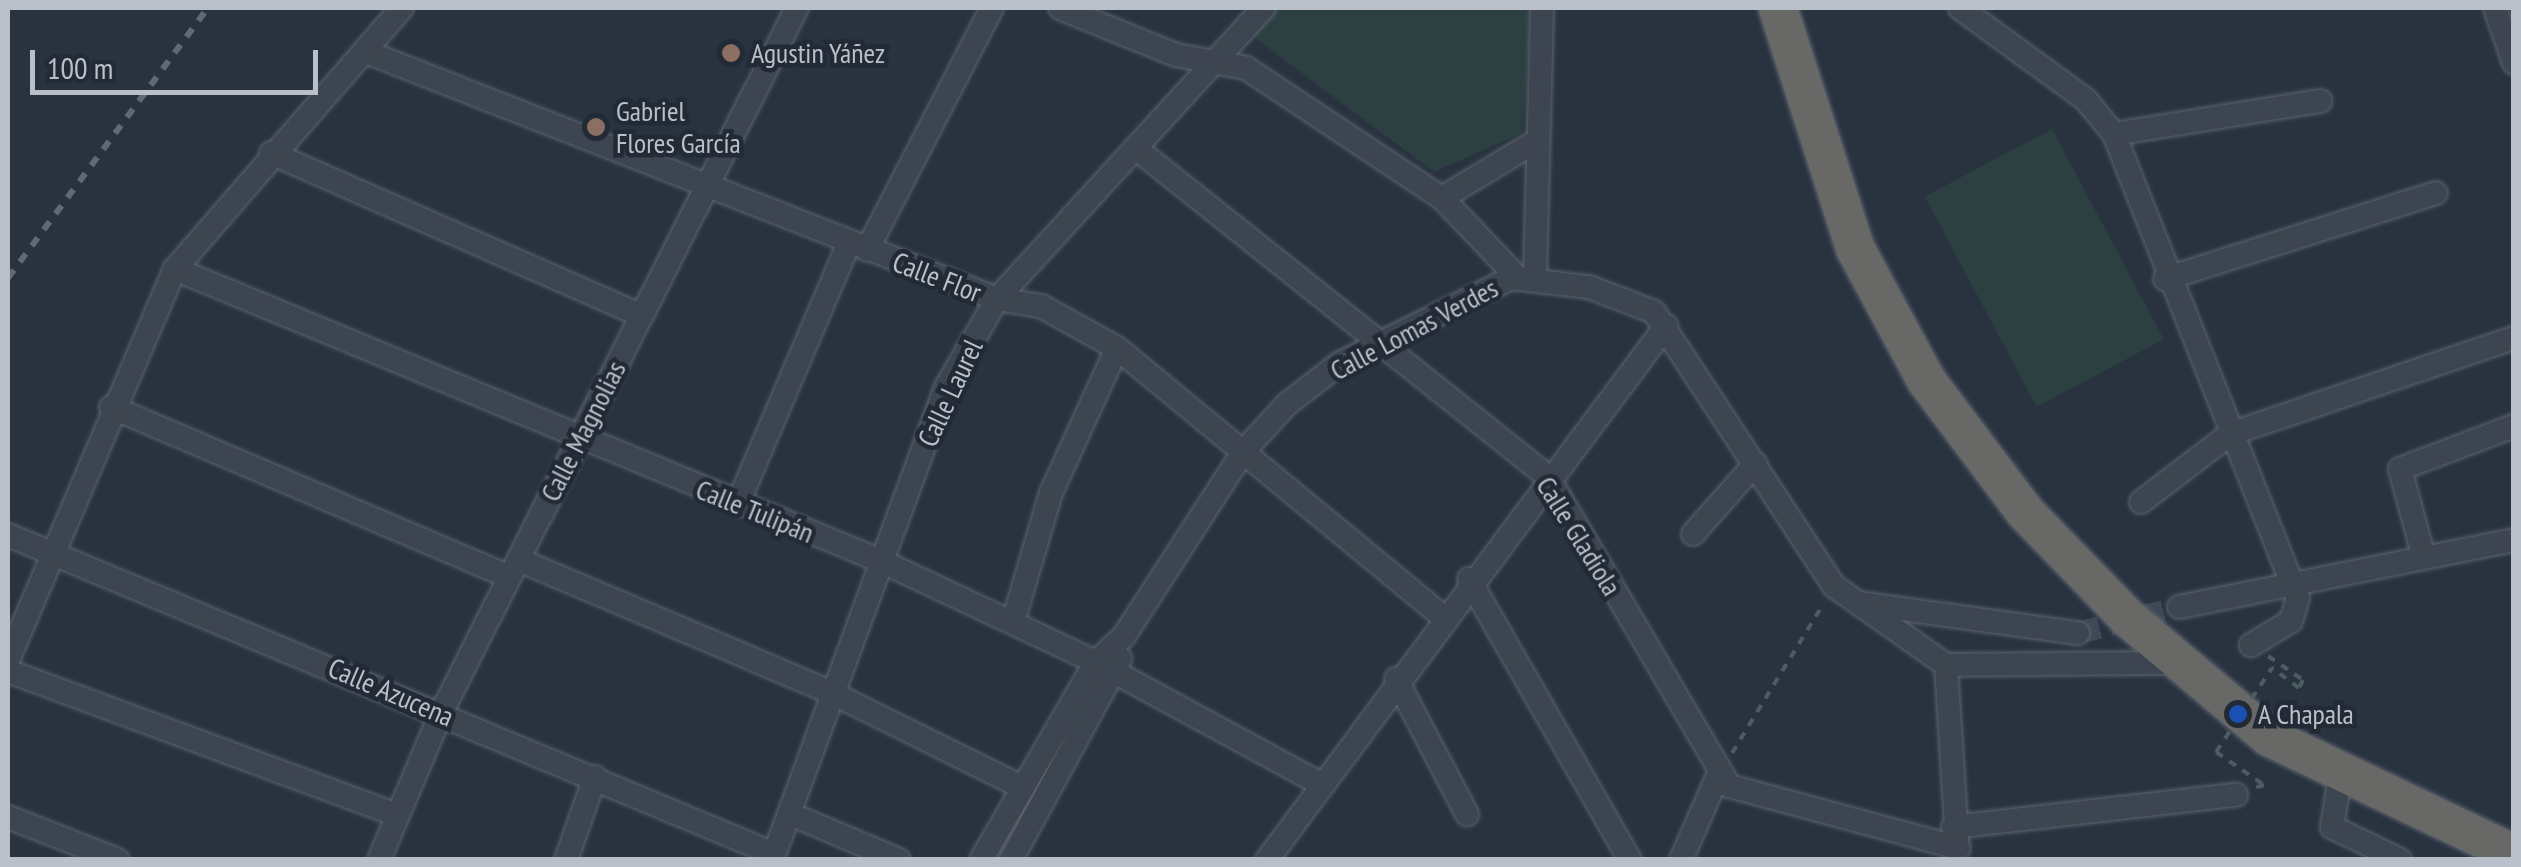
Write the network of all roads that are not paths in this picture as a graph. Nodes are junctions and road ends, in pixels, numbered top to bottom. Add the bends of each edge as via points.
1 (402, 8) edge
2 (798, 8) edge
3 (992, 8) edge
4 (1060, 8) edge
5 (1119, 8) edge
6 (1264, 8) edge
7 (1542, 8) edge
8 (1778, 8) edge
9 (1960, 8) edge
10 (2495, 8) edge
11 (1110, 31) junction
12 (364, 51) junction
13 (1215, 59) junction
14 (2514, 63) edge
15 (2320, 100) dead end
16 (2114, 134) junction
17 (1532, 144) junction
18 (1138, 150) junction
19 (271, 154) junction
20 (711, 192) junction
21 (2436, 193) dead end
22 (1442, 198) junction
23 (858, 246) junction
24 (175, 269) junction
25 (1526, 278) junction
26 (2165, 279) junction
27 (998, 300) junction
28 (642, 316) junction
29 (1666, 326) junction
30 (2514, 338) edge
31 (1386, 346) junction
32 (1117, 348) junction
33 (111, 407) junction
34 (2514, 426) edge
35 (2230, 434) junction
36 (578, 441) junction
37 (1243, 452) junction
38 (1756, 464) junction
39 (1548, 477) junction
40 (738, 502) junction
41 (2141, 502) dead end
42 (1694, 534) dead end
43 (8, 535) edge
44 (2514, 540) edge
45 (50, 550) junction
46 (2423, 554) junction
47 (881, 561) junction
48 (514, 568) junction
49 (1469, 580) junction
50 (2292, 583) junction
51 (1854, 602) junction
52 (2179, 606) tunnel mouth
53 (1441, 615) junction
54 (1014, 622) junction
55 (2078, 633) tunnel mouth
56 (2251, 645) road end
57 (8, 660) edge
58 (2179, 664) junction
59 (1946, 665) junction
60 (1107, 667) junction
61 (8, 671) edge
62 (1396, 679) junction
63 (832, 693) junction
64 (441, 713) junction
65 (1720, 773) junction
66 (2340, 776) junction
67 (595, 777) junction
68 (1321, 784) junction
69 (1024, 788) junction
70 (2236, 796) dead end
71 (790, 814) junction
72 (1467, 814) dead end
73 (397, 816) junction
74 (8, 818) edge
75 (1958, 845) edge
76 (2514, 854) edge
77 (772, 857) edge
78 (118, 860) edge
79 (379, 860) edge
80 (566, 860) edge
81 (899, 860) edge
82 (981, 860) edge
83 (1011, 860) edge
84 (1267, 860) edge
85 (1630, 860) edge
86 (1681, 860) edge
87 (2400, 860) edge

1 - 12 street
2 - 20 street, Calle Magnolias
3 - 23 street
4 - 11 street
5 - 11 street
6 - 13 street, Calle Laurel
7 - 17 street
8 - 58 highway via 1854,248 1926,380 2025,512
9 - 16 street via 2086,100
10 - 14 street
11 - 13 street
12 - 19 street
12 - 20 street, Calle Flor
13 - 18 street, Calle Laurel
13 - 22 street via 1246,68
15 - 16 street
16 - 26 street
17 - 22 street
17 - 25 street
18 - 27 street, Calle Laurel
18 - 31 street, Calle Gladiola
19 - 24 street
19 - 28 street
20 - 23 street, Calle Flor
20 - 28 street, Calle Magnolias
21 - 26 street
22 - 25 street
23 - 27 street, Calle Flor
23 - 40 street
24 - 33 street
24 - 36 street, Calle Tulipán
25 - 29 street, Calle Lomas Verdes via 1636,300
25 - 31 street, Calle Lomas Verdes
26 - 35 street
27 - 32 street, Calle Flor via 1041,306
27 - 47 street, Calle Laurel via 946,386
28 - 36 street, Calle Magnolias
29 - 38 street, Calle Lomas Verdes
29 - 39 street
30 - 35 street
31 - 37 street, Calle Lomas Verdes via 1340,364
31 - 39 street, Calle Gladiola
32 - 37 street, Calle Flor
32 - 54 street via 1052,493
33 - 45 street
33 - 48 street
34 - 46 street via 2400,469
35 - 41 street
35 - 50 street
36 - 40 street, Calle Tulipán
36 - 48 street, Calle Magnolias
37 - 53 street, Calle Flor
37 - 60 street, Calle Lomas Verdes
38 - 42 street
38 - 51 street, Calle Lomas Verdes via 1834,586
39 - 49 street
39 - 65 street, Calle Gladiola
40 - 47 street, Calle Tulipán
43 - 45 street, Calle Azucena
44 - 46 street
45 - 57 street
45 - 64 street, Calle Azucena
46 - 50 street
47 - 54 street, Calle Tulipán
47 - 63 street, Calle Laurel
48 - 63 street
48 - 64 street, Calle Magnolias
49 - 53 street
49 - 85 street
50 - 52 street
50 - 56 street via 2291,622
51 - 55 street
51 - 59 street, Calle Lomas Verdes
53 - 62 street
54 - 60 street, Calle Tulipán
58 - 59 street
58 - 66 highway via 2269,737
59 - 75 street
60 - 68 street, Calle Tulipán
60 - 69 street, Calle Lomas Verdes
60 - 83 street, Calle Lomas Verdes
61 - 73 street
62 - 68 street
62 - 72 street
63 - 69 street
63 - 71 street, Calle Laurel
64 - 67 street, Calle Azucena
64 - 73 street, Calle Magnolias
65 - 75 street via 1748,792
65 - 86 street
66 - 76 highway
66 - 87 street via 2332,827
67 - 77 street, Calle Azucena
67 - 80 street
68 - 84 street
69 - 82 street, Calle Lomas Verdes
70 - 75 street
71 - 77 street, Calle Laurel
71 - 81 street
73 - 79 street, Calle Magnolias
74 - 78 street

